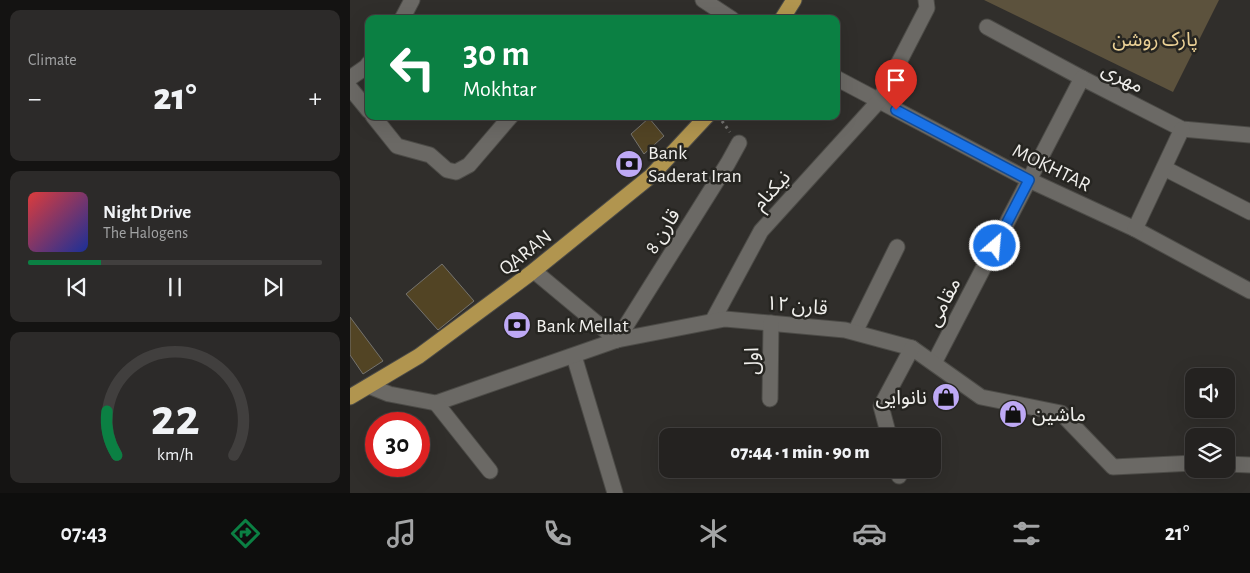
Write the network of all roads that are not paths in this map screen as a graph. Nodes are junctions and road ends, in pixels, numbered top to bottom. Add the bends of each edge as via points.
1 (412, 0) edge
2 (703, 0) edge
3 (794, 0) edge
4 (926, 0) edge
5 (404, 15) edge
6 (726, 15) edge
7 (785, 15) edge
8 (987, 27) dead end
9 (365, 66) edge
10 (350, 78) edge
11 (1082, 78) junction
12 (840, 80) edge
13 (350, 88) edge
14 (879, 101) junction
15 (365, 106) edge
16 (376, 120) edge
17 (508, 120) edge
18 (703, 120) edge
19 (1182, 129) junction
20 (1250, 135) edge
21 (739, 143) dead end
22 (1164, 168) junction
23 (1029, 180) junction
24 (1250, 212) edge
25 (1135, 229) junction
26 (897, 247) dead end
27 (534, 271) junction
28 (1250, 291) edge
29 (713, 320) junction
30 (771, 323) junction
31 (855, 332) junction
32 (617, 340) junction
33 (912, 348) junction
34 (574, 356) junction
35 (934, 363) junction
36 (369, 386) junction
37 (350, 397) edge
38 (770, 399) dead end
39 (436, 403) junction
40 (886, 428) edge
41 (1185, 462) edge
42 (1235, 464) edge
43 (1250, 465) edge
44 (490, 471) dead end
45 (615, 493) edge

1 - 5 street
2 - 6 street
3 - 7 main road
4 - 14 street, نیکنام via 927,8
8 - 11 street, مهری
9 - 10 street
11 - 19 street, مهری
11 - 23 street, مقامی
12 - 14 street, MOKHTAR
13 - 15 street
14 - 23 street, MOKHTAR
14 - 29 street, نیکنام via 762,231
16 - 17 street via 397,146 430,155 447,170 456,172 469,165
18 - 27 main road, QARAN via 652,176
19 - 20 street, مهری
19 - 22 street
21 - 32 street, قارن 8
22 - 24 street
22 - 25 street
23 - 25 street, MOKHTAR
23 - 35 street, مقامی
25 - 28 street, MOKHTAR
26 - 31 street
27 - 32 street
27 - 36 main road, QARAN via 420,356
29 - 30 street, قارن ۱۲
29 - 32 street, قارن ۱۲
30 - 31 street, قارن ۱۲
30 - 38 street, اول
31 - 33 street, قارن ۱۲
32 - 34 street, قارن ۱۲
33 - 35 street, قارن ۱۲
33 - 40 street via 881,406
34 - 39 street, قارن ۱۲
34 - 45 street
35 - 41 street, قارن ۱۲ via 981,397 1061,413 1113,467
36 - 37 main road, QARAN
36 - 39 street, قارن ۱۲ via 389,394
39 - 44 street
42 - 43 street

